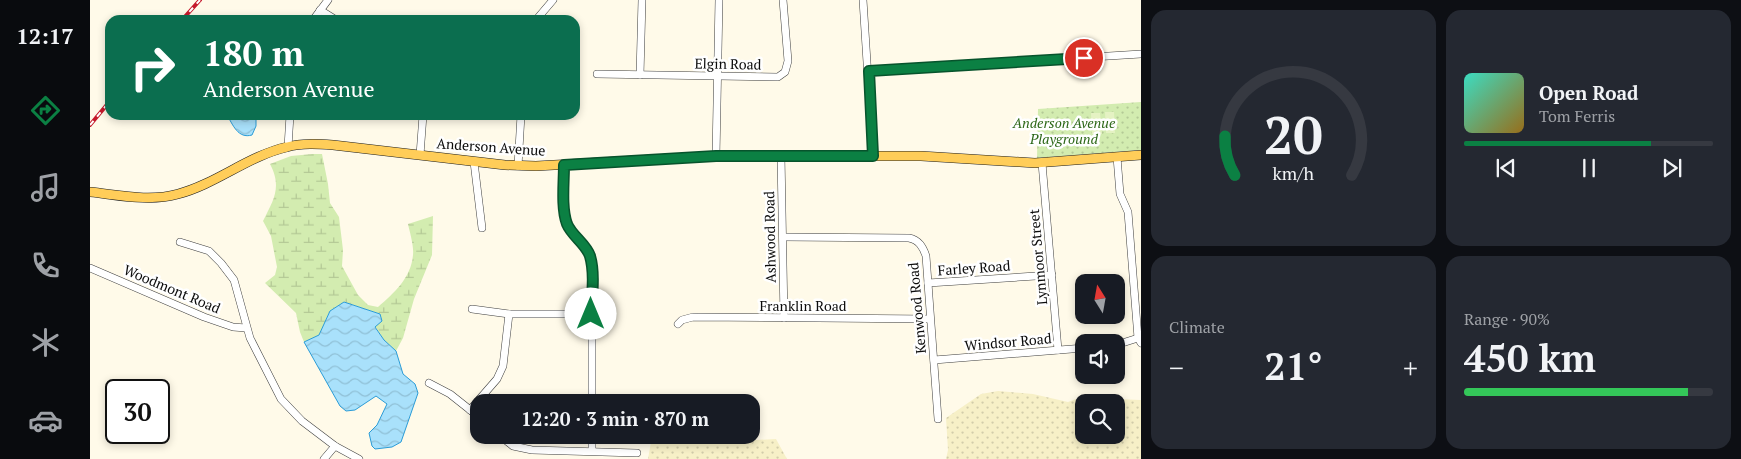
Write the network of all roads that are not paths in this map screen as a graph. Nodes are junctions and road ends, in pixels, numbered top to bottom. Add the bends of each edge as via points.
1 (328, 0) edge
2 (553, 0) edge
3 (642, 0) edge
4 (718, 0) edge
5 (783, 0) edge
6 (863, 0) edge
7 (320, 10) junction
8 (316, 15) edge
9 (328, 15) edge
10 (540, 15) edge
11 (1141, 54) edge
12 (869, 71) junction
13 (597, 74) dead end
14 (640, 75) junction
15 (717, 76) junction
16 (290, 120) edge
17 (422, 120) edge
18 (521, 120) edge
19 (288, 147) junction
20 (420, 155) junction
21 (1141, 155) edge
22 (716, 156) junction
23 (781, 156) junction
24 (873, 156) junction
25 (1117, 157) junction
26 (474, 162) junction
27 (1042, 163) junction
28 (564, 165) junction
29 (518, 166) junction
30 (90, 192) edge
31 (482, 228) dead end
32 (783, 238) junction
33 (180, 242) dead end
34 (1141, 249) edge
35 (1132, 250) junction
36 (90, 268) edge
37 (1052, 275) junction
38 (928, 284) junction
39 (472, 309) dead end
40 (509, 314) junction
41 (591, 314) junction
42 (784, 318) junction
43 (930, 319) junction
44 (678, 324) dead end
45 (246, 328) junction
46 (1140, 341) edge
47 (1125, 344) edge
48 (1075, 349) edge
49 (1058, 350) junction
50 (934, 360) junction
51 (429, 383) dead end
52 (484, 394) edge
53 (592, 394) edge
54 (470, 410) edge
55 (938, 420) dead end
56 (510, 444) edge
57 (592, 444) edge
58 (335, 446) junction
59 (592, 451) junction
60 (637, 453) dead end
61 (532, 454) edge
62 (324, 459) edge
63 (359, 459) edge

1 - 7 street
2 - 10 street
3 - 14 street
4 - 15 street
5 - 15 street, Elgin Road via 788,61 784,72 775,77
6 - 12 street
7 - 8 street
7 - 9 street
11 - 12 street
12 - 24 street
13 - 14 street, Elgin Road
14 - 15 street, Elgin Road
15 - 22 street
16 - 19 street
17 - 20 street
18 - 29 street
19 - 20 main road, Anderson Avenue via 333,145
19 - 30 main road, Anderson Avenue via 192,190 165,197
20 - 26 main road, Anderson Avenue
21 - 25 main road, Anderson Avenue
22 - 23 main road, Anderson Avenue
22 - 28 main road, Anderson Avenue
23 - 24 main road, Anderson Avenue
23 - 32 street, Ashwood Road
24 - 27 main road, Anderson Avenue
25 - 27 main road, Anderson Avenue
25 - 35 street via 1120,194 1128,212
26 - 29 main road, Anderson Avenue
26 - 31 street
27 - 37 street, Lynmoor Street
28 - 29 main road, Anderson Avenue
28 - 41 street via 567,224 589,253 592,264
32 - 38 street, Kenwood Road via 912,239 920,244 924,253
32 - 42 street, Ashwood Road
33 - 45 street via 209,251 226,268 234,280
34 - 35 street
35 - 46 street
36 - 45 street, Woodmont Road via 204,317
37 - 38 street, Farley Road
37 - 49 street, Lynmoor Street
38 - 43 street, Kenwood Road
39 - 40 street
40 - 41 street
40 - 52 street via 503,366
41 - 53 street
42 - 43 street, Franklin Road
42 - 44 street, Franklin Road via 693,318
43 - 50 street, Kenwood Road
45 - 58 street via 281,399
46 - 47 street
48 - 49 street, Windsor Road
49 - 50 street, Windsor Road
50 - 55 street, Kenwood Road
51 - 54 street
56 - 61 street
57 - 59 street
58 - 62 street
58 - 63 street
59 - 60 street
59 - 61 street

